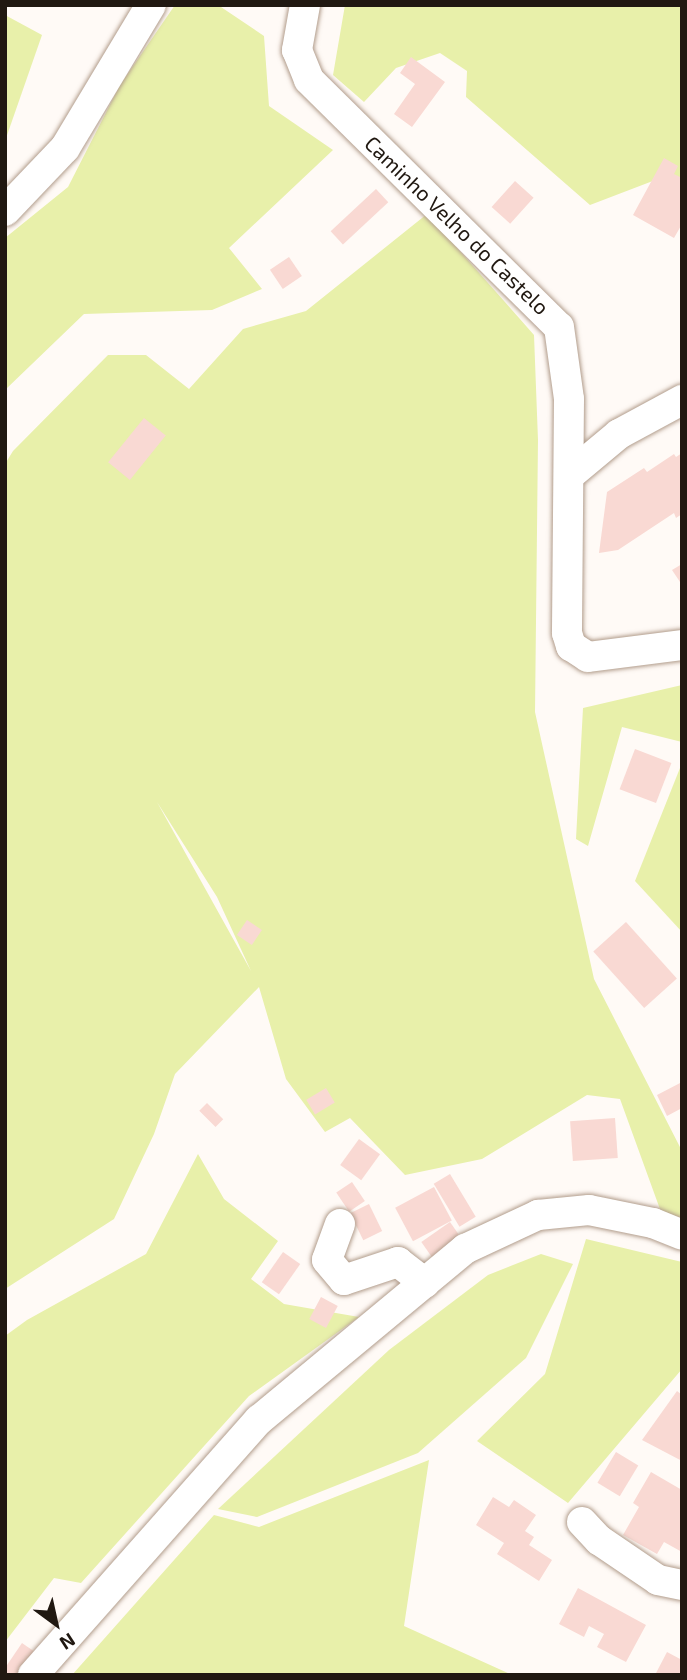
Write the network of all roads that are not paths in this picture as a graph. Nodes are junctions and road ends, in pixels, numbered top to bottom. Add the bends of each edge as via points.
1 (151, 5) edge
2 (305, 5) edge
3 (5, 211) edge
4 (682, 400) edge
5 (571, 474) junction
6 (682, 645) edge
7 (340, 1224) dead end
8 (682, 1235) edge
9 (425, 1283) junction
10 (582, 1522) dead end
11 (682, 1584) edge
12 (33, 1675) edge

1 - 3 street via 65,148
2 - 5 street, Caminho Velho do Castelo via 297,50 309,80 559,327 569,399
4 - 5 street via 619,434
5 - 6 street, Caminho Velho do Castelo via 567,633 571,646 588,657
7 - 9 street via 327,1260 344,1280 398,1262
8 - 9 street via 653,1223 589,1210 538,1215 465,1249
9 - 12 street via 259,1420
10 - 11 street via 599,1540 658,1580

